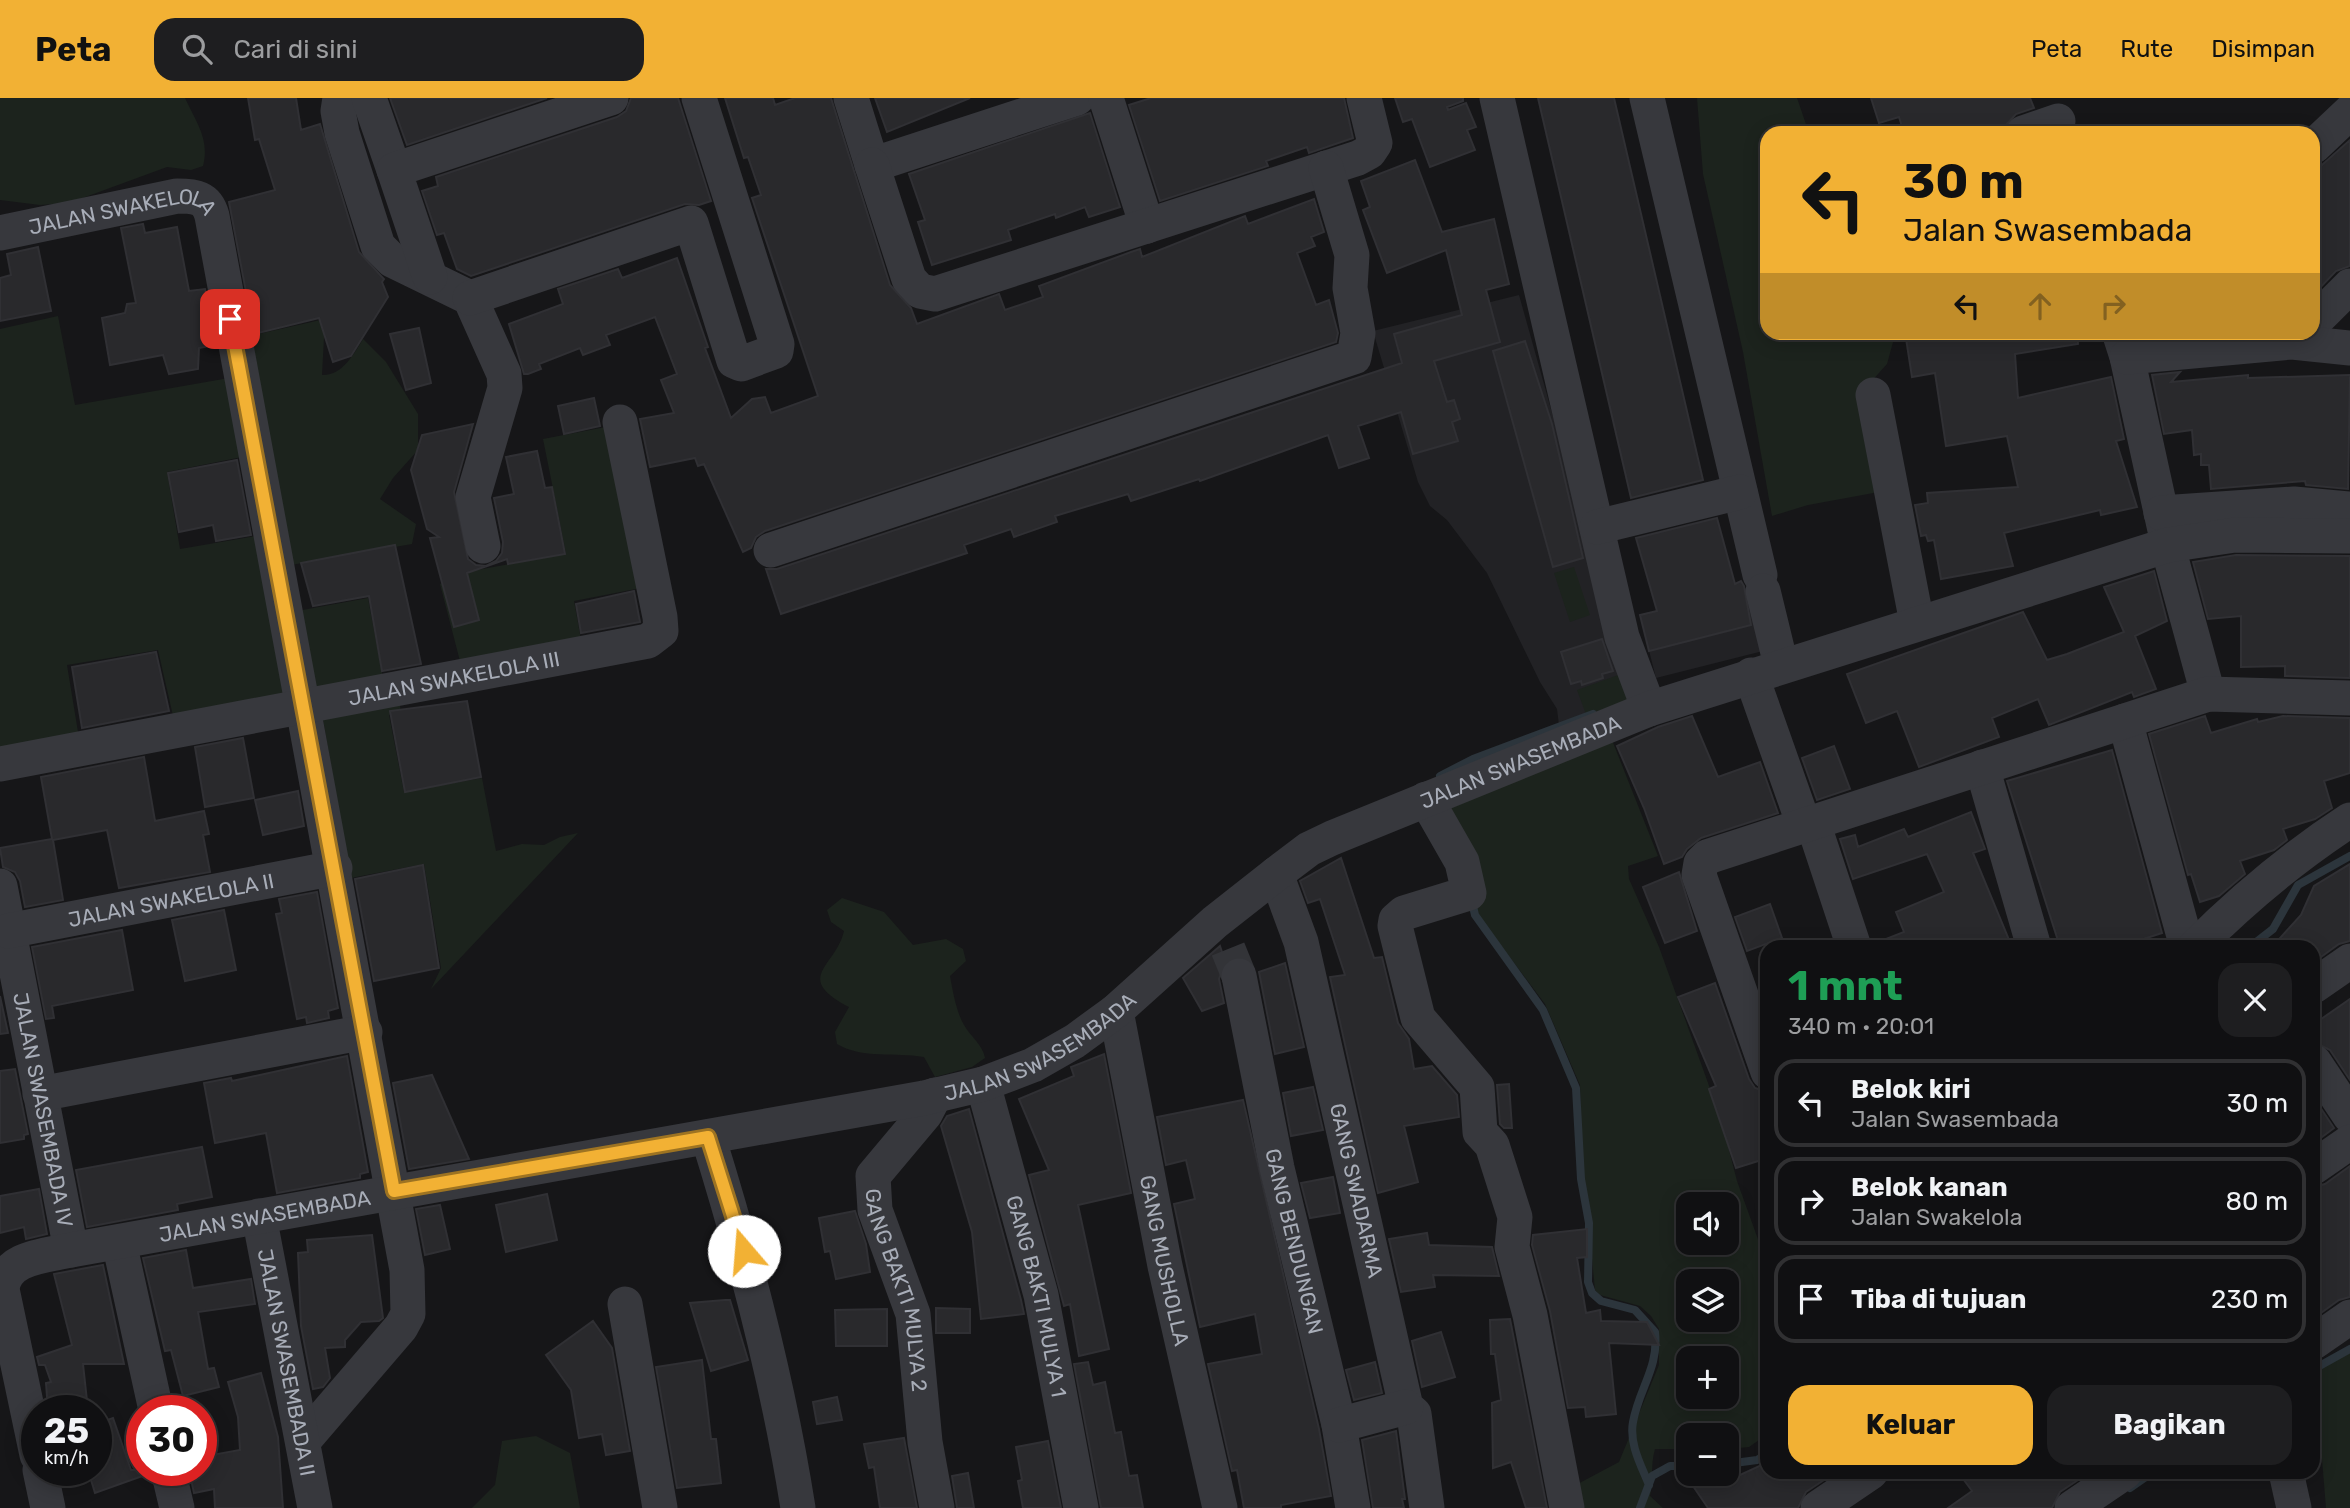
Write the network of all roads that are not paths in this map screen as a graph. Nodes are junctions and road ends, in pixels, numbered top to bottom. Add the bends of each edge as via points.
1 (341, 98) edge
2 (369, 98) edge
3 (611, 98) edge
4 (699, 98) edge
5 (850, 98) edge
6 (1077, 98) edge
7 (1106, 98) edge
8 (1364, 98) edge
9 (1497, 98) edge
10 (1647, 98) edge
11 (2350, 112) edge
12 (2057, 117) edge
13 (2038, 126) edge
14 (2320, 140) edge
15 (872, 166) junction
16 (1326, 168) junction
17 (394, 170) junction
18 (734, 209) junction
19 (691, 223) junction
20 (1147, 226) junction
21 (0, 233) edge
22 (430, 277) junction
23 (2350, 286) edge
24 (470, 298) junction
25 (2320, 315) edge
26 (2320, 338) edge
27 (2192, 340) edge
28 (2123, 345) edge
29 (2350, 348) edge
30 (1873, 395) dead end
31 (620, 422) dead end
32 (1740, 492) junction
33 (2350, 509) edge
34 (1597, 527) junction
35 (2165, 529) junction
36 (2350, 536) edge
37 (483, 546) dead end
38 (771, 550) dead end
39 (1917, 623) junction
40 (1766, 670) junction
41 (2207, 694) junction
42 (2350, 698) edge
43 (305, 709) junction
44 (1649, 709) junction
45 (2125, 721) junction
46 (0, 764) edge
47 (1982, 767) junction
48 (1426, 800) junction
49 (2349, 821) edge
50 (1809, 824) junction
51 (335, 868) junction
52 (1276, 874) junction
53 (0, 886) edge
54 (8, 931) junction
55 (1851, 940) edge
56 (2032, 940) edge
57 (2185, 940) edge
58 (2202, 940) edge
59 (1227, 949) junction
60 (2350, 961) edge
61 (2320, 982) edge
62 (1116, 1010) junction
63 (365, 1031) junction
64 (1760, 1049) edge
65 (2320, 1071) edge
66 (983, 1084) junction
67 (40, 1094) junction
68 (935, 1095) junction
69 (2350, 1116) edge
70 (708, 1137) junction
71 (2350, 1142) edge
72 (2320, 1163) edge
73 (394, 1191) junction
74 (259, 1216) junction
75 (119, 1242) junction
76 (71, 1250) junction
77 (625, 1304) dead end
78 (2350, 1317) edge
79 (2320, 1338) edge
80 (24, 1395) edge
81 (153, 1395) edge
82 (1406, 1407) junction
83 (1339, 1425) junction
84 (304, 1440) junction
85 (1861, 1479) edge
86 (2114, 1479) edge
87 (2288, 1479) edge
88 (43, 1486) edge
89 (172, 1486) edge
90 (48, 1508) edge
91 (177, 1508) edge
92 (315, 1508) edge
93 (660, 1508) edge
94 (798, 1508) edge
95 (937, 1508) edge
96 (1081, 1508) edge
97 (1220, 1508) edge
98 (1353, 1508) edge
99 (1427, 1508) edge
100 (1567, 1508) edge
101 (1818, 1508) edge
102 (2072, 1508) edge
103 (2294, 1508) edge

1 - 22 street via 342,133 378,246 392,260
2 - 17 street
3 - 17 street
4 - 18 street
5 - 15 street
6 - 15 street
7 - 20 street
8 - 16 street via 1375,143 1358,158
9 - 34 street
10 - 32 street
11 - 14 street
12 - 13 street
15 - 20 street via 909,279 920,290 935,294
16 - 20 street
16 - 38 street via 1353,265 1350,288 1358,333 1354,357
17 - 22 street
18 - 19 street
18 - 19 street via 778,347 741,364 734,361
19 - 24 street
21 - 43 street, JALAN SWAKELOLA via 177,196 196,196 210,208
22 - 24 street
23 - 25 street
24 - 37 street via 504,374 505,388 473,497
26 - 29 street
27 - 28 street
28 - 35 street
30 - 39 street
31 - 43 street, JALAN SWAKELOLA III via 660,617 662,631 657,636
32 - 34 street
32 - 40 street via 1761,583
33 - 35 street via 2294,504
34 - 44 street via 1622,637
35 - 36 street
35 - 39 street, JALAN SWASEMBADA
35 - 41 street
39 - 40 street, JALAN SWASEMBADA
40 - 44 street, JALAN SWASEMBADA
40 - 50 street
41 - 42 street
41 - 45 street
43 - 46 street, JALAN SWAKELOLA III
43 - 51 street, JALAN SWAKELOLA
44 - 48 street, JALAN SWASEMBADA
45 - 47 street
45 - 57 street
47 - 50 street
47 - 56 street
48 - 52 street, JALAN SWASEMBADA via 1309,849
48 - 100 street via 1462,862 1469,893 1404,913 1395,926 1418,1018 1477,1087 1480,1132 1492,1145 1515,1217 1512,1247 1530,1315
49 - 58 street via 2246,895
50 - 55 street
50 - 64 street via 1707,857 1701,863 1699,875
51 - 54 street, JALAN SWAKELOLA II
51 - 63 street, JALAN SWAKELOLA
52 - 59 street, JALAN SWASEMBADA
52 - 82 street, GANG SWADARMA via 1301,942
53 - 54 street, JALAN SWASEMBADA IV
54 - 67 street, JALAN SWASEMBADA IV
59 - 62 street, JALAN SWASEMBADA
59 - 83 street, GANG BENDUNGAN
60 - 61 street
62 - 66 street, JALAN SWASEMBADA via 1033,1065
62 - 97 street, GANG MUSHOLLA via 1165,1266
63 - 67 street
63 - 73 street, JALAN SWAKELOLA
65 - 69 street
66 - 68 street, JALAN SWASEMBADA
66 - 96 street, GANG BAKTI MULYA 1 via 1041,1295
67 - 76 street, JALAN SWASEMBADA IV
68 - 70 street, JALAN SWASEMBADA
68 - 95 street, GANG BAKTI MULYA 2 via 925,1114 873,1176 874,1210 913,1314 925,1442
70 - 73 street, JALAN SWASEMBADA
70 - 94 street via 744,1251
71 - 72 street
73 - 74 street, JALAN SWASEMBADA
73 - 84 street, JALAN SWAKELOLA via 407,1270 408,1314
74 - 75 street, JALAN SWASEMBADA
74 - 84 street, JALAN SWASEMBADA II
75 - 76 street, JALAN SWASEMBADA
75 - 81 street
76 - 80 street, JALAN SWASEMBADA via 18,1263 3,1278
77 - 93 street
78 - 79 street
82 - 83 street
82 - 99 street, GANG SWADARMA via 1414,1414
83 - 98 street, GANG BENDUNGAN
84 - 92 street, JALAN SWASEMBADA II
85 - 101 street
86 - 102 street
87 - 103 street
88 - 90 street
89 - 91 street

